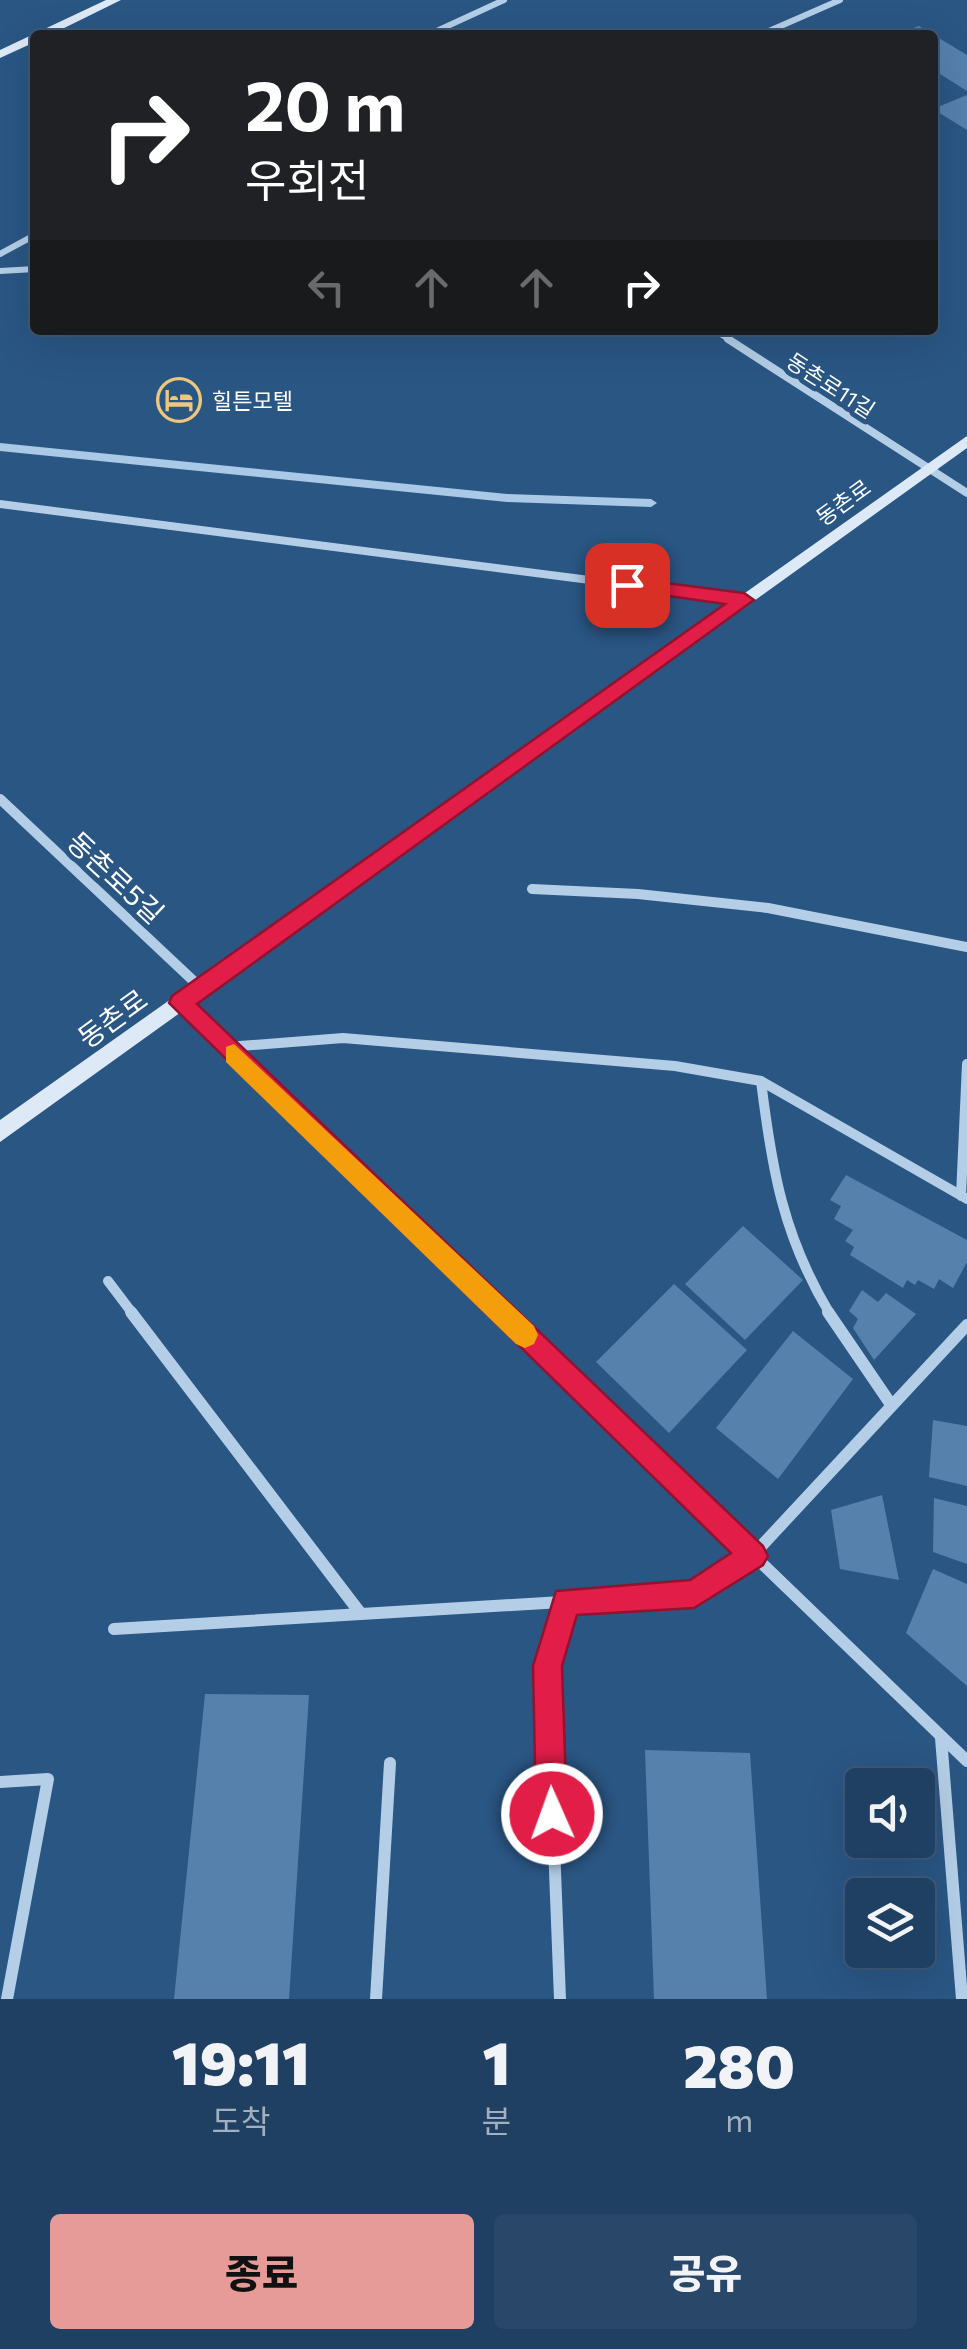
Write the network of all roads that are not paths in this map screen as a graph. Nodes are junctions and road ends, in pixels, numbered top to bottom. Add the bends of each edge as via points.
1 (116, 0) edge
2 (504, 0) edge
3 (840, 0) edge
4 (51, 30) edge
5 (439, 30) edge
6 (775, 30) edge
7 (30, 40) edge
8 (0, 54) edge
9 (30, 239) edge
10 (0, 254) edge
11 (30, 269) edge
12 (0, 271) edge
13 (722, 335) edge
14 (967, 441) edge
15 (928, 469) junction
16 (967, 493) edge
17 (0, 504) edge
18 (744, 600) junction
19 (0, 799) edge
20 (532, 889) dead end
21 (967, 947) edge
22 (201, 988) junction
23 (180, 1003) junction
24 (227, 1047) junction
25 (967, 1064) edge
26 (761, 1081) junction
27 (0, 1132) edge
28 (964, 1197) edge
29 (108, 1281) dead end
30 (967, 1324) edge
31 (890, 1404) junction
32 (754, 1556) junction
33 (566, 1602) junction
34 (361, 1614) junction
35 (114, 1629) dead end
36 (941, 1737) junction
37 (967, 1761) edge
38 (390, 1763) dead end
39 (0, 1782) edge
40 (7, 1999) edge
41 (376, 1999) edge
42 (560, 1999) edge
43 (962, 1999) edge

1 - 4 main road
2 - 5 street
3 - 6 street
7 - 8 main road
9 - 10 street
11 - 12 street
13 - 15 street, 동촌로11길
14 - 15 main road, 동촌로
15 - 16 street, 동촌로11길
15 - 18 main road, 동촌로
17 - 18 street
18 - 22 main road, 동촌로
19 - 22 street, 동촌로5길
20 - 21 street via 768,908
22 - 23 main road, 동촌로
23 - 24 street
23 - 27 main road, 동촌로
24 - 26 street via 344,1038 675,1066
24 - 32 street
25 - 28 street
26 - 28 street
26 - 31 street via 777,1197 817,1292
29 - 34 street
30 - 31 street
31 - 32 street
32 - 33 street via 694,1594
32 - 36 street
33 - 34 street
33 - 42 street via 547,1666
34 - 35 street
36 - 37 street
36 - 43 street
38 - 41 street
39 - 40 street via 48,1780

